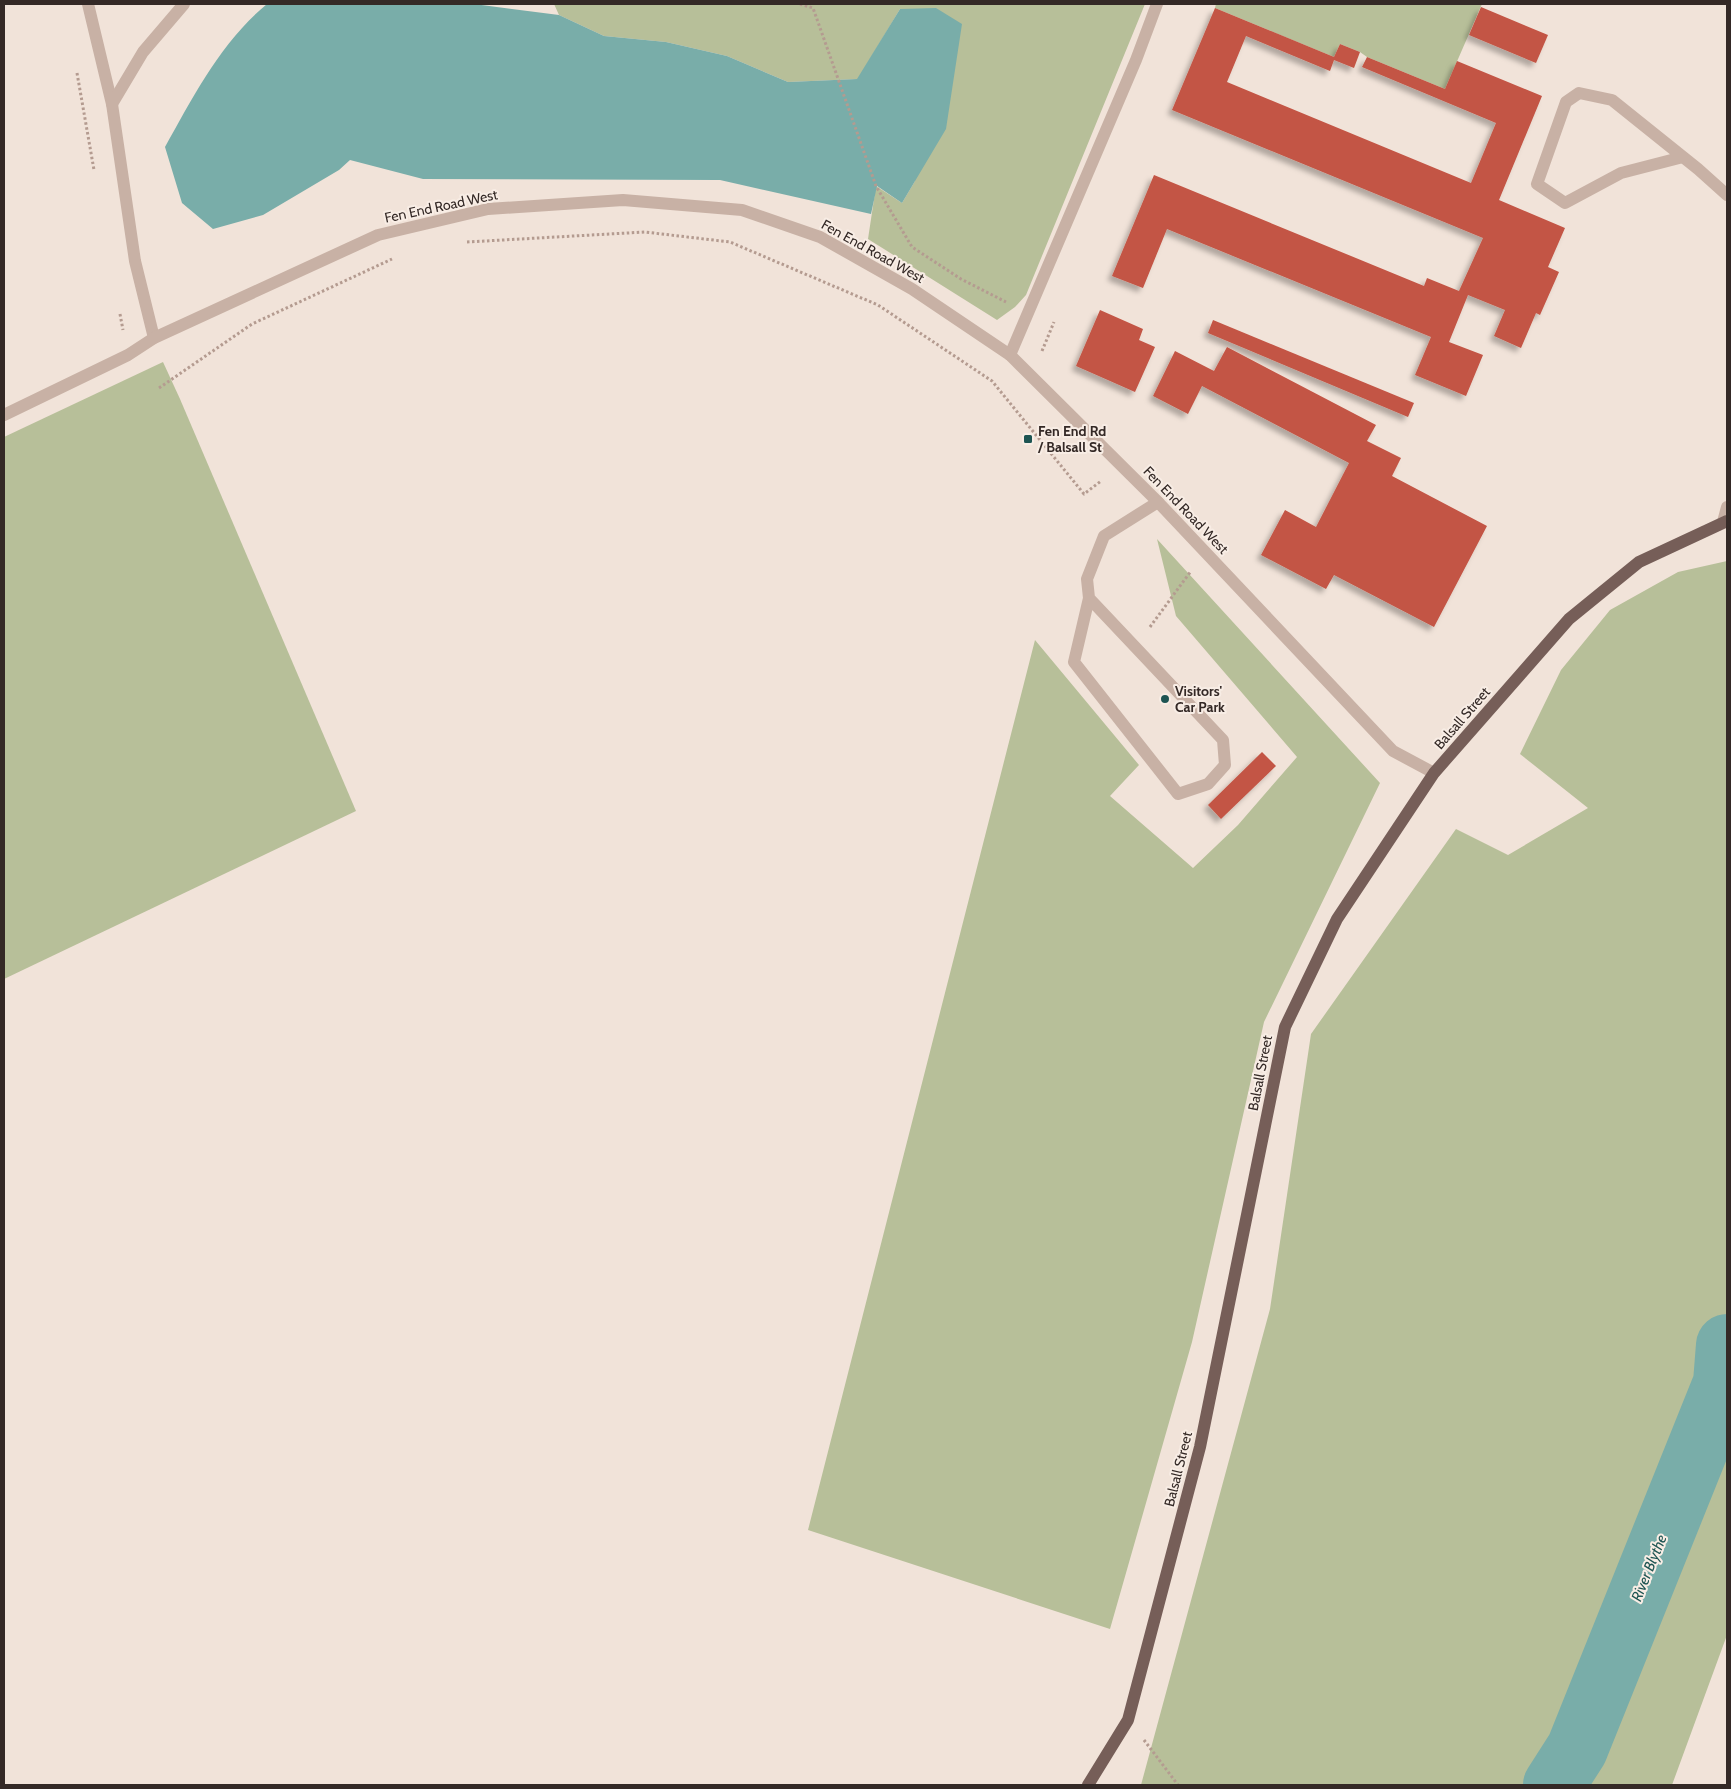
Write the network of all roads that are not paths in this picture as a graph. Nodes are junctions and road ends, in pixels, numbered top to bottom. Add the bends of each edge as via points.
1 (88, 4) edge
2 (184, 4) edge
3 (1157, 4) edge
4 (112, 104) junction
5 (1683, 157) junction
6 (1727, 195) edge
7 (154, 338) junction
8 (1010, 355) junction
9 (4, 415) edge
10 (1158, 502) junction
11 (1727, 507) edge
12 (1725, 521) edge
13 (1089, 598) junction
14 (1434, 773) junction
15 (1088, 1785) edge

1 - 4 street
2 - 4 street via 143,52
3 - 8 street
4 - 7 street via 135,261
5 - 5 street via 1612,100 1579,93 1566,102 1537,184 1565,203 1621,173
5 - 6 street
7 - 8 street, Fen End Road West via 378,235 488,209 623,200 742,210 820,237 912,289
7 - 9 street, Fen End Road West via 128,355
8 - 10 street, Fen End Road West
10 - 13 street via 1104,536 1088,579
10 - 14 street, Fen End Road West via 1393,751
11 - 12 street
12 - 14 main road, Balsall Street via 1639,562 1569,619
13 - 13 street via 1223,740 1225,765 1208,784 1178,794 1074,662
14 - 15 main road, Balsall Street via 1337,919 1285,1028 1200,1447 1128,1720

